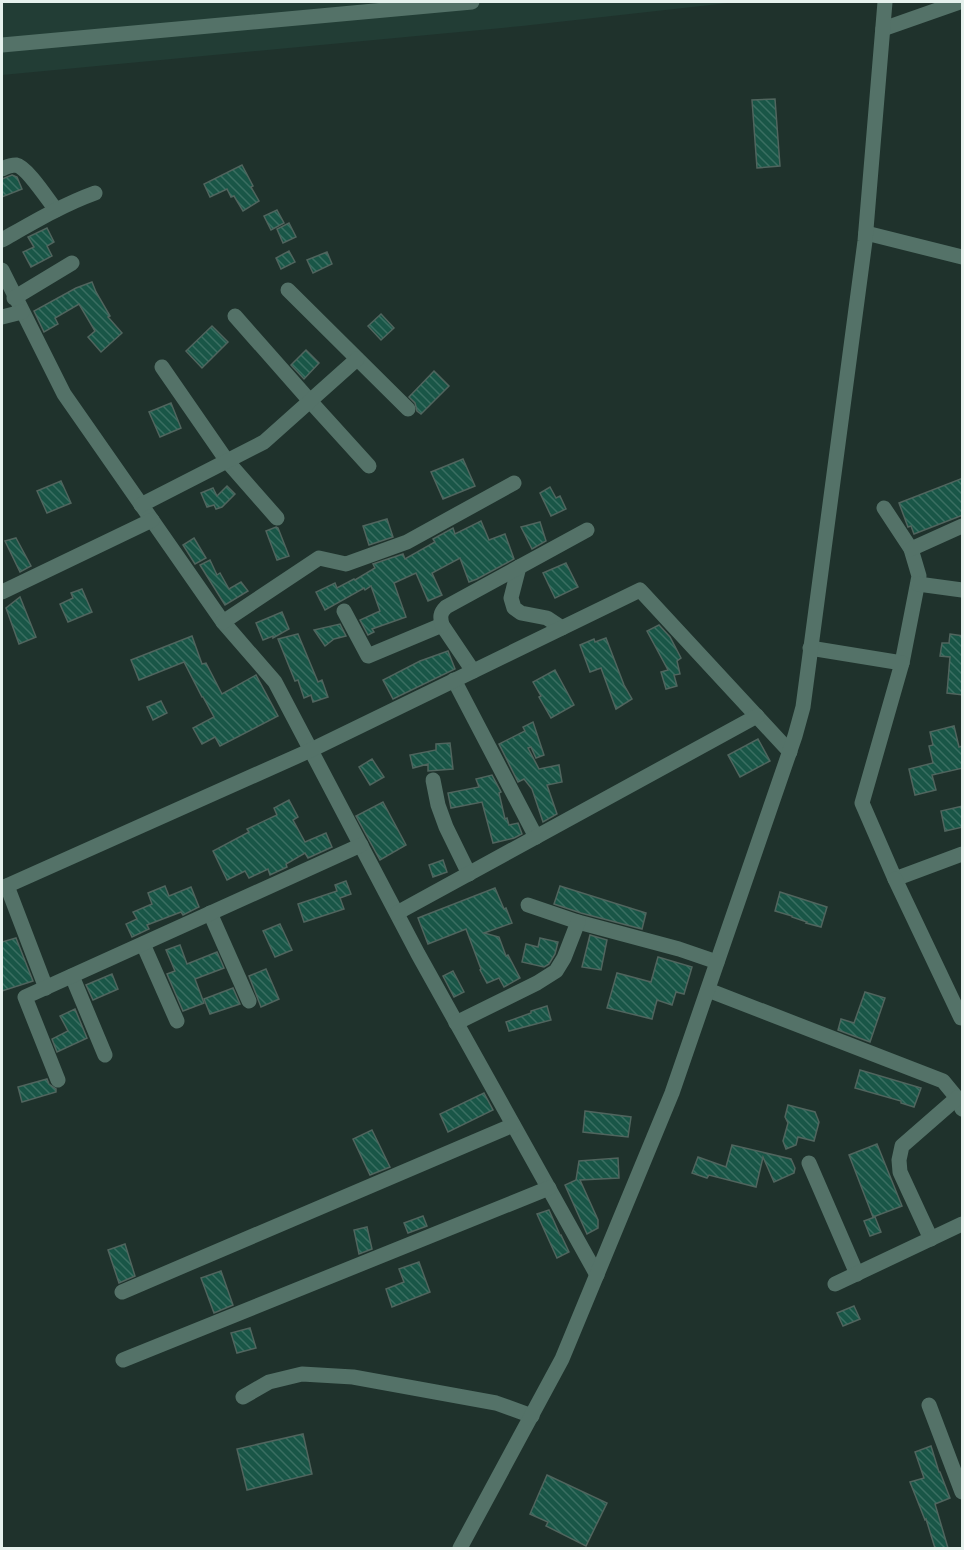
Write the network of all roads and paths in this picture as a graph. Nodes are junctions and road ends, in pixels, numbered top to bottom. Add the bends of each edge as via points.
1 (472, 2) edge
2 (885, 2) edge
3 (960, 2) edge
4 (883, 29) junction
5 (2, 45) edge
6 (2, 169) edge
7 (95, 193) dead end
8 (56, 210) junction
9 (866, 233) junction
10 (2, 240) edge
11 (963, 257) edge
12 (72, 263) dead end
13 (2, 270) edge
14 (288, 290) dead end
15 (14, 298) junction
16 (22, 312) junction
17 (235, 316) dead end
18 (2, 317) edge
19 (357, 359) junction
20 (162, 367) dead end
21 (310, 401) junction
22 (408, 409) dead end
23 (227, 461) junction
24 (369, 466) dead end
25 (514, 483) dead end
26 (141, 505) junction
27 (884, 508) dead end
28 (277, 518) dead end
29 (152, 520) junction
30 (963, 526) edge
31 (587, 530) dead end
32 (911, 549) junction
33 (519, 567) junction
34 (918, 584) junction
35 (963, 590) edge
36 (2, 592) edge
37 (344, 611) dead end
38 (223, 622) junction
39 (442, 625) junction
40 (562, 628) junction
41 (810, 648) junction
42 (902, 663) junction
43 (473, 671) junction
44 (454, 680) junction
45 (757, 716) junction
46 (310, 750) junction
47 (790, 752) junction
48 (433, 780) dead end
49 (536, 837) junction
50 (361, 845) junction
51 (963, 854) edge
52 (469, 874) junction
53 (895, 879) junction
54 (4, 887) edge
55 (528, 905) dead end
56 (210, 913) junction
57 (397, 913) junction
58 (578, 922) junction
59 (142, 944) junction
60 (717, 962) junction
61 (72, 976) junction
62 (46, 988) junction
63 (708, 990) junction
64 (249, 1001) dead end
65 (963, 1017) edge
66 (177, 1021) dead end
67 (456, 1023) junction
68 (105, 1056) dead end
69 (58, 1080) dead end
70 (960, 1104) edge
71 (513, 1125) junction
72 (809, 1162) dead end
73 (549, 1188) junction
74 (963, 1224) edge
75 (931, 1239) junction
76 (857, 1274) junction
77 (597, 1275) junction
78 (835, 1284) dead end
79 (122, 1292) dead end
80 (123, 1360) dead end
81 (243, 1397) dead end
82 (929, 1405) dead end
83 (532, 1416) junction
84 (963, 1492) edge
85 (460, 1548) edge

1 - 5 street
2 - 4 street
3 - 4 street
4 - 9 street
6 - 8 street via 20,167
7 - 8 street
8 - 10 street
9 - 11 street
9 - 41 street
12 - 15 street
13 - 15 street
14 - 19 street
15 - 16 street
16 - 18 street
16 - 26 street via 64,394
17 - 21 street
19 - 21 street
19 - 22 street
20 - 23 street
21 - 23 street via 264,442
21 - 24 street
23 - 26 street
23 - 28 street
25 - 38 street via 407,542 346,564 319,558
26 - 29 street
27 - 32 street
29 - 36 street
29 - 38 street
30 - 32 street
31 - 33 street
32 - 34 street
33 - 39 street via 446,607 441,612
33 - 40 street via 511,598 514,608 547,618
34 - 35 street
34 - 42 street
37 - 39 street via 368,656
38 - 46 street via 275,682
39 - 43 street
40 - 43 street
40 - 45 street via 640,590
41 - 42 street
41 - 47 street via 803,707
42 - 53 street via 862,803
43 - 44 street
44 - 46 street
44 - 49 street
45 - 47 street
45 - 49 street
46 - 50 street
46 - 54 street
47 - 60 street
48 - 52 street via 446,826
49 - 52 street
50 - 56 street
50 - 57 street
51 - 53 street
52 - 57 street
53 - 65 street
54 - 62 street
55 - 58 street
56 - 59 street
56 - 64 street
57 - 67 street
58 - 60 street
58 - 67 street via 556,971
59 - 61 street
59 - 66 street
60 - 63 street
61 - 62 street
61 - 68 street
62 - 69 street via 25,997
63 - 70 street via 943,1081
63 - 77 street via 672,1093
67 - 71 street
70 - 75 street via 902,1146 900,1172
71 - 73 street
71 - 79 street
72 - 76 street
73 - 77 street
73 - 80 street
74 - 75 street
75 - 76 street
76 - 78 street
77 - 83 street via 562,1359
81 - 83 street via 269,1382 302,1374 353,1377 495,1403
82 - 84 street
83 - 85 street

